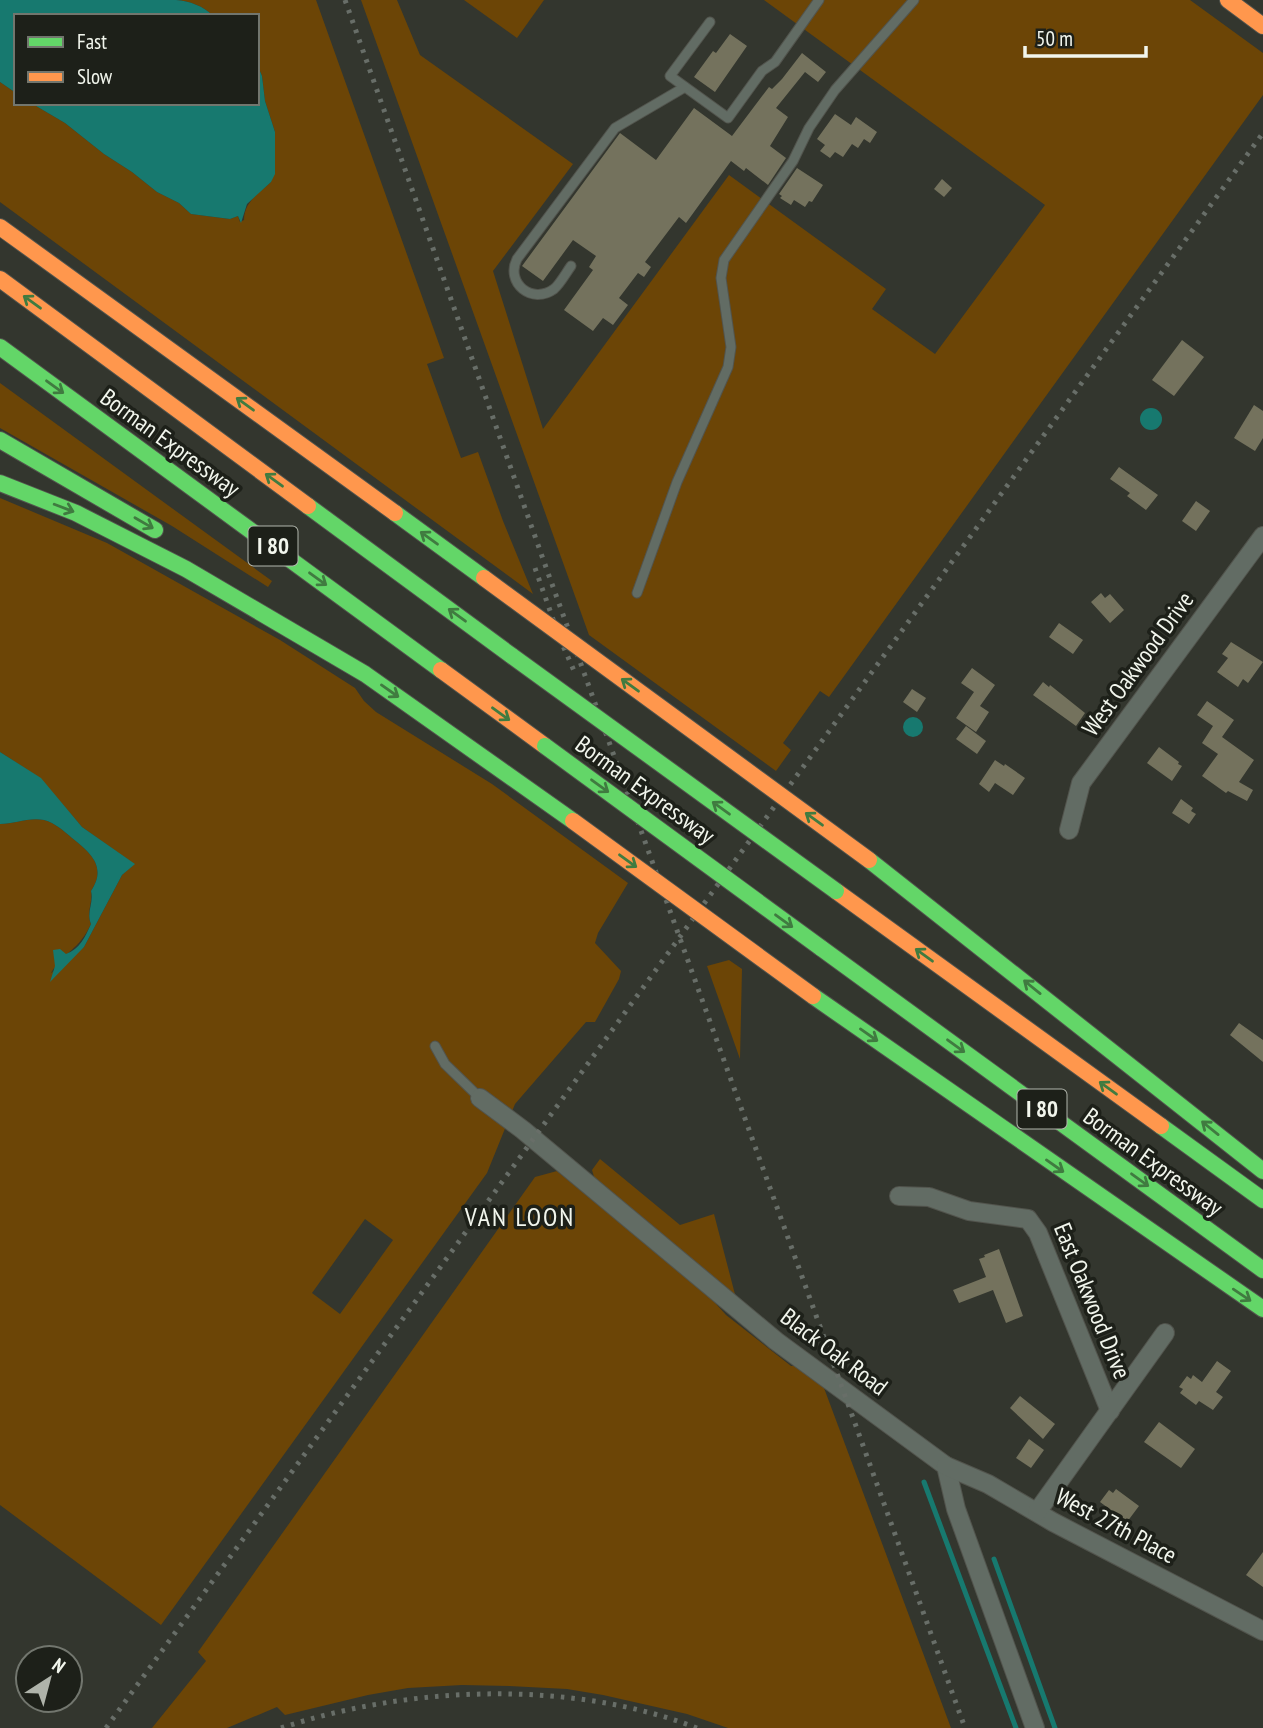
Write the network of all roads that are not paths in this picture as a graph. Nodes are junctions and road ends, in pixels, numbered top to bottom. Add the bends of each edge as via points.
1 (819, 0) edge
2 (914, 0) edge
3 (1228, 0) edge
4 (710, 22) dead end
5 (1263, 26) edge
6 (685, 87) junction
7 (0, 227) edge
8 (571, 266) dead end
9 (0, 279) edge
10 (0, 347) edge
11 (0, 440) edge
12 (0, 483) edge
13 (1263, 536) edge
14 (171, 540) dead end
15 (214, 566) dead end
16 (637, 593) dead end
17 (366, 674) junction
18 (1069, 830) dead end
19 (435, 1046) dead end
20 (480, 1098) joint
21 (1263, 1171) edge
22 (899, 1196) dead end
23 (1263, 1200) edge
24 (1263, 1270) edge
25 (1263, 1309) edge
26 (1166, 1333) dead end
27 (1110, 1411) junction
28 (946, 1466) junction
29 (1037, 1512) junction
30 (1263, 1631) edge
31 (1035, 1728) edge

1 - 6 lane via 728,118
2 - 16 lane via 835,90 793,161 724,260 721,278 731,346 728,367 677,482
3 - 5 main road
4 - 6 lane via 670,76
6 - 8 lane via 615,128 517,259 515,279 530,294 538,295 554,289
21 -> 7 main road, bridge via 869,860
23 -> 9 main road, Borman Expressway / I 80, bridge
10 -> 24 main road, Borman Expressway / I 80, bridge
11 -> 14 main road
12 -> 17 main road via 76,513 186,569
13 - 18 street, West Oakwood Drive via 1082,783
15 - 17 main road
17 -> 25 main road, bridge via 813,996
19 - 20 lane via 445,1064
20 - 28 street, Black Oak Road via 776,1341
22 - 27 street, East Oakwood Drive via 929,1197 968,1211 1032,1222
26 - 27 street
27 - 29 street, East Oakwood Drive
28 - 29 street, West 27th Place
28 - 31 street via 956,1509
29 - 30 street, West 27th Place

